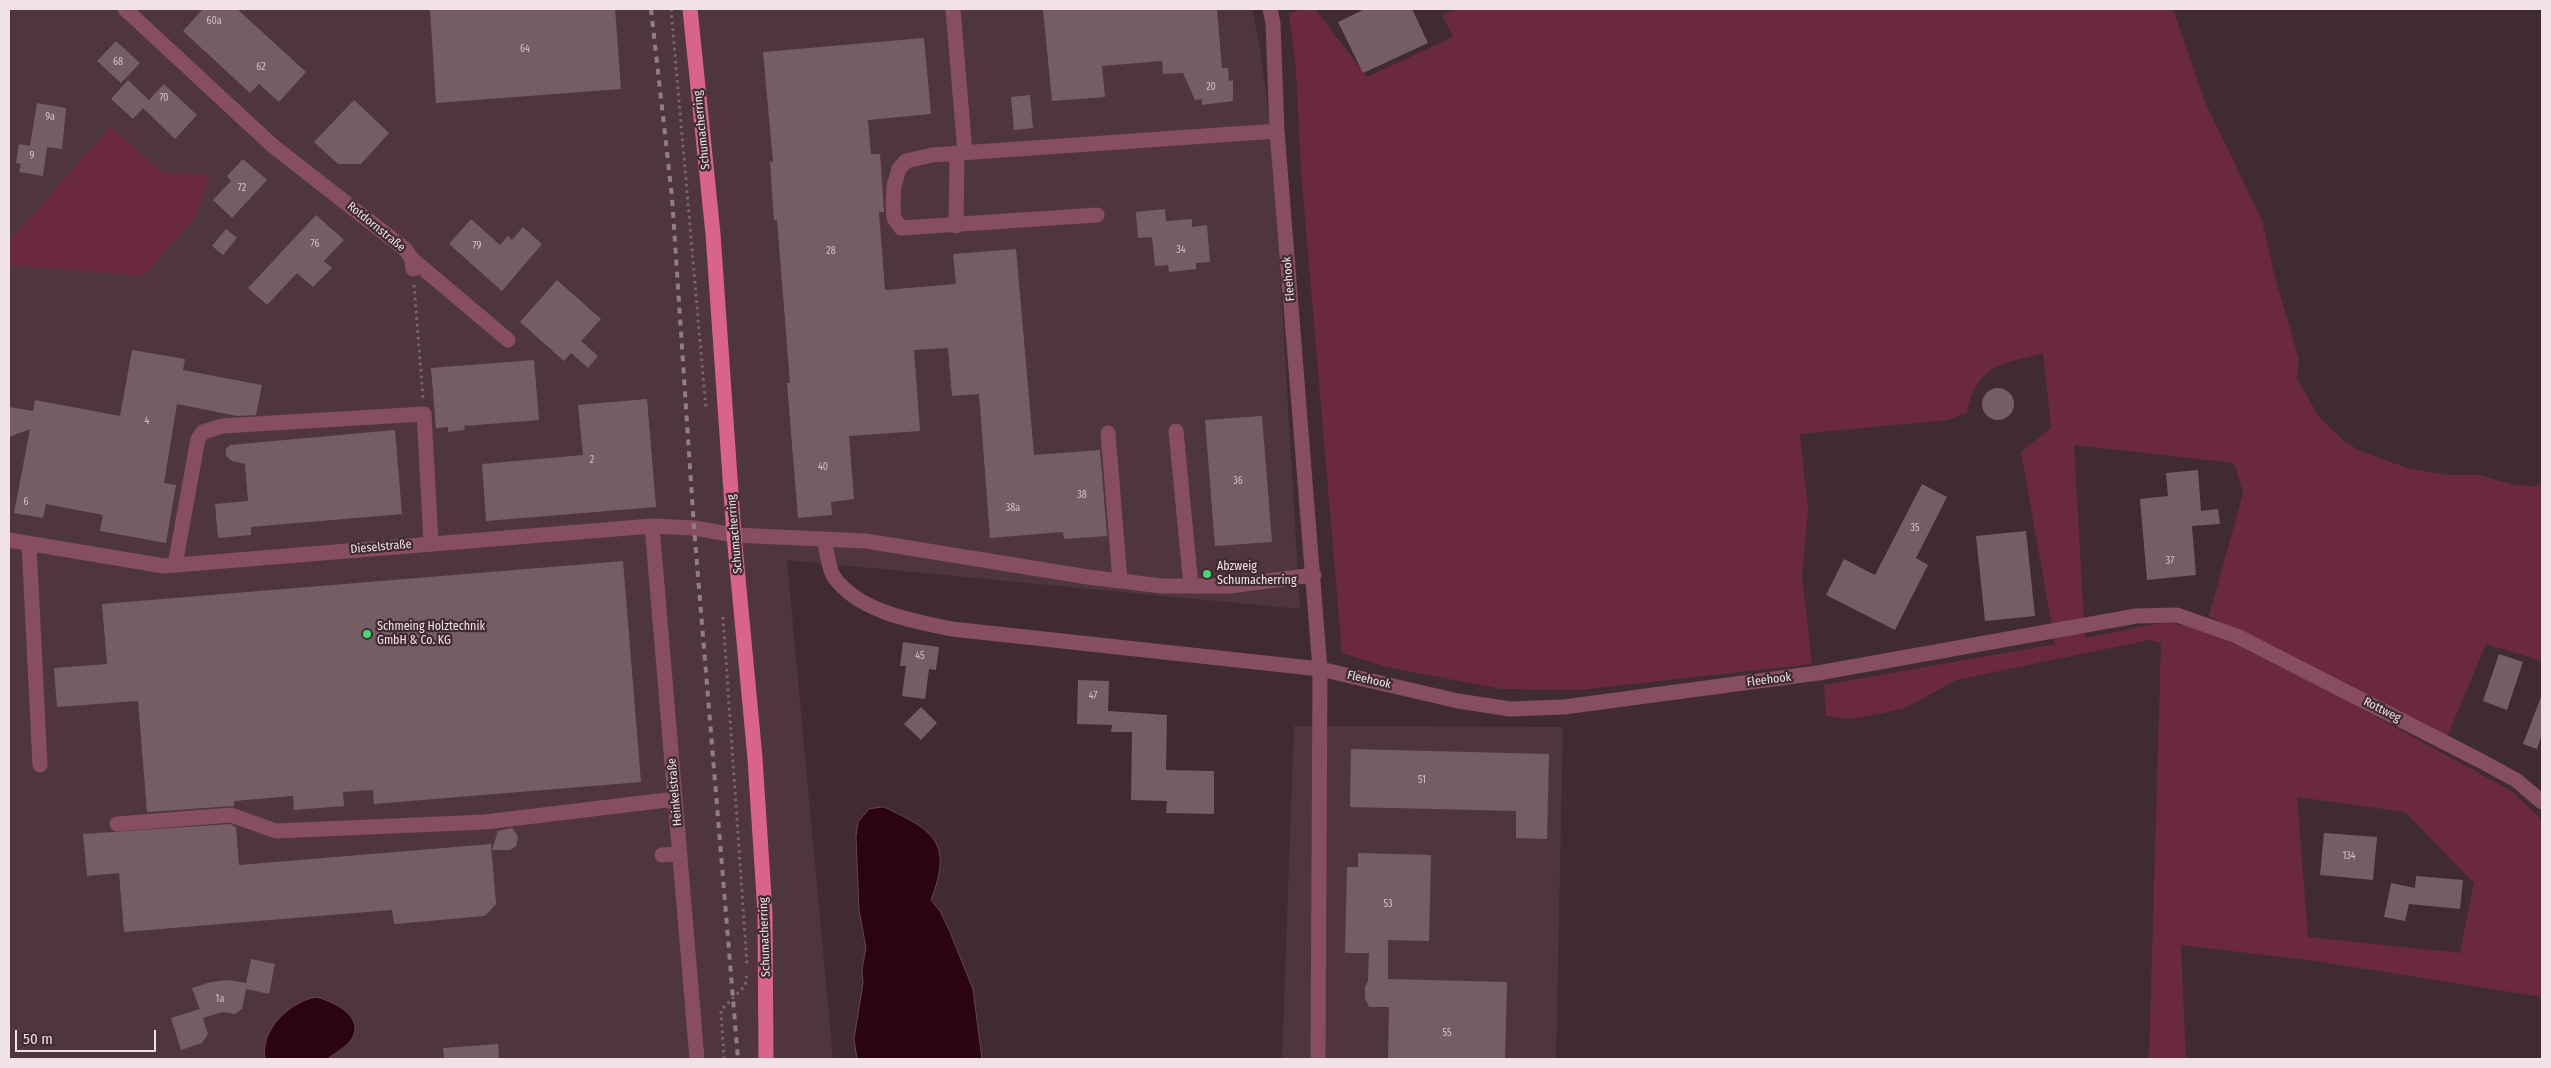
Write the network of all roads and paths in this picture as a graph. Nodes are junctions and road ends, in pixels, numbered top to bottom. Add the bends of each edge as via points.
1 (125, 9) edge
2 (671, 9) edge
3 (690, 9) edge
4 (954, 9) edge
5 (1270, 9) edge
6 (1277, 131) junction
7 (961, 153) junction
8 (1097, 215) dead end
9 (956, 226) junction
10 (412, 264) junction
11 (508, 340) dead end
12 (424, 414) junction
13 (707, 414) dead end
14 (1176, 431) dead end
15 (1108, 433) dead end
16 (652, 526) junction
17 (734, 535) junction
18 (824, 539) junction
19 (9, 540) edge
20 (431, 542) junction
21 (30, 544) junction
22 (175, 565) junction
23 (1314, 575) junction
24 (1120, 581) junction
25 (1192, 586) junction
26 (722, 610) dead end
27 (2217, 628) joint
28 (1320, 669) junction
29 (40, 765) dead end
30 (675, 799) junction
31 (2542, 802) edge
32 (117, 824) dead end
33 (680, 854) junction
34 (662, 855) dead end
35 (697, 1059) edge
36 (724, 1059) edge
37 (766, 1059) edge
38 (1318, 1059) edge

1 - 10 street, Rotdornstraße via 273,146 405,249
2 - 13 path
3 - 17 main road, Schumacherring via 713,234
4 - 7 street
5 - 6 street, Fleehook
6 - 7 street
6 - 23 street, Fleehook
7 - 9 street
7 - 9 street via 906,161 899,169 894,186 894,218 901,228
8 - 9 street
10 - 11 street, Rotdornstraße
10 - 12 path
12 - 20 street
12 - 22 street via 222,426 203,432 198,438
14 - 25 street
15 - 24 street
16 - 17 street, Dieselstraße via 694,528
16 - 20 street, Dieselstraße
16 - 30 street, Heinkelstraße
17 - 18 street, Dieselstraße
17 - 37 main road, Schumacherring via 755,758 762,875
18 - 24 street, Dieselstraße via 866,542
18 - 28 street via 834,576 862,602 904,619 952,629
19 - 21 street, Dieselstraße
20 - 22 street, Dieselstraße
21 - 22 street, Dieselstraße via 164,566
21 - 29 street
23 - 25 street, Dieselstraße via 1229,586
23 - 28 street, Fleehook
24 - 25 street, Dieselstraße
26 - 36 path via 747,972 745,986 721,1010
27 - 28 street, Fleehook via 2177,615 2136,616 1818,673 1564,707 1519,709 1458,701
27 - 31 street, Rottweg via 2481,761 2516,780
28 - 38 street, Fleehook
30 - 32 street via 485,822 276,831 231,815
30 - 33 street, Heinkelstraße
33 - 34 street
33 - 35 street, Heinkelstraße

